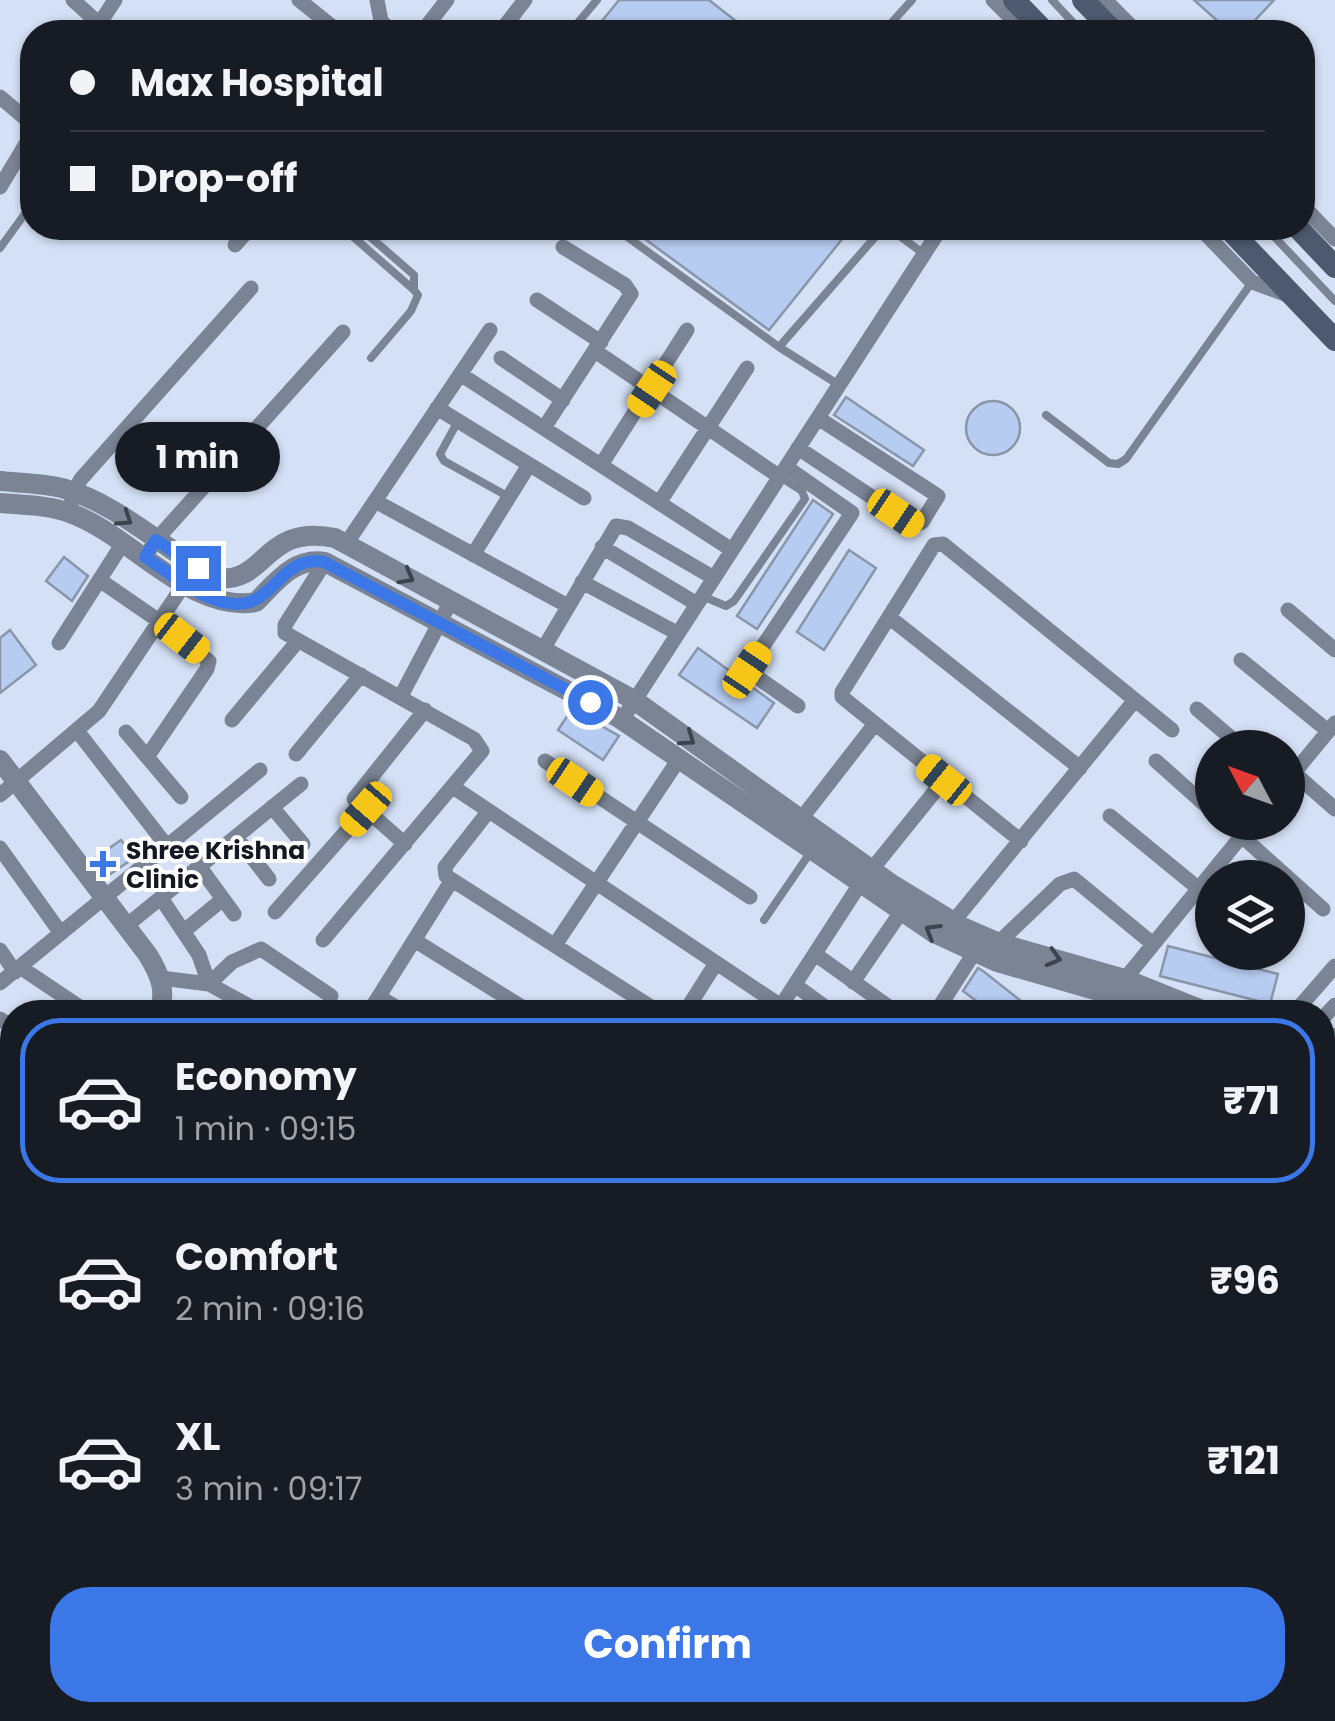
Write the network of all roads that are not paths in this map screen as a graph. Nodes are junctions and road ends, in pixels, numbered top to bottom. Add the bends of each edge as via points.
1 (73, 0) edge
2 (299, 0) edge
3 (448, 0) edge
4 (525, 0) edge
5 (597, 0) edge
6 (912, 0) edge
7 (993, 0) edge
8 (1014, 0) edge
9 (1052, 0) edge
10 (1083, 0) edge
11 (1106, 0) edge
12 (92, 20) edge
13 (324, 20) edge
14 (432, 20) edge
15 (509, 20) edge
16 (580, 20) edge
17 (894, 20) edge
18 (1013, 20) edge
19 (1033, 20) edge
20 (1071, 20) edge
21 (1102, 20) edge
22 (1125, 20) edge
23 (0, 97) edge
24 (20, 114) edge
25 (20, 154) edge
26 (0, 187) edge
27 (1315, 218) edge
28 (20, 220) edge
29 (1335, 239) edge
30 (240, 240) edge
31 (356, 240) edge
32 (374, 240) edge
33 (632, 240) edge
34 (875, 240) edge
35 (904, 240) edge
36 (934, 240) edge
37 (1212, 240) edge
38 (1239, 240) edge
39 (1277, 240) edge
40 (1309, 240) edge
41 (235, 246) dead end
42 (564, 247) dead end
43 (0, 248) edge
44 (924, 254) junction
45 (1335, 267) edge
46 (1252, 282) junction
47 (251, 288) dead end
48 (414, 290) junction
49 (1294, 297) junction
50 (537, 300) dead end
51 (1335, 301) edge
52 (490, 330) dead end
53 (687, 330) dead end
54 (343, 332) dead end
55 (1335, 340) edge
56 (598, 346) junction
57 (779, 346) junction
58 (371, 358) dead end
59 (501, 358) dead end
60 (747, 368) dead end
61 (460, 374) junction
62 (840, 385) junction
63 (652, 389) junction
64 (562, 400) junction
65 (437, 408) junction
66 (1046, 415) dead end
67 (818, 418) junction
68 (458, 421) junction
69 (544, 428) junction
70 (708, 428) junction
71 (798, 448) junction
72 (529, 464) junction
73 (601, 465) junction
74 (783, 472) junction
75 (0, 481) edge
76 (509, 497) junction
77 (584, 498) dead end
78 (375, 501) junction
79 (0, 502) edge
80 (659, 502) junction
81 (72, 503) junction
82 (123, 543) junction
83 (346, 544) junction
84 (602, 547) junction
85 (150, 548) junction
86 (732, 550) junction
87 (473, 554) junction
88 (324, 562) junction
89 (714, 578) junction
90 (100, 581) junction
91 (582, 582) junction
92 (185, 583) junction
93 (699, 600) junction
94 (450, 601) junction
95 (568, 606) junction
96 (1288, 610) dead end
97 (889, 616) junction
98 (159, 621) junction
99 (440, 623) junction
100 (678, 633) junction
101 (297, 642) junction
102 (59, 643) dead end
103 (1335, 650) edge
104 (542, 651) junction
105 (1241, 660) dead end
106 (361, 675) junction
107 (401, 696) junction
108 (634, 700) junction
109 (1136, 700) junction
110 (798, 706) dead end
111 (1197, 709) dead end
112 (425, 710) junction
113 (232, 720) dead end
114 (622, 720) junction
115 (874, 725) junction
116 (1332, 727) edge
117 (1172, 730) dead end
118 (1222, 730) edge
119 (78, 732) junction
120 (126, 732) dead end
121 (296, 754) dead end
122 (147, 757) junction
123 (679, 759) junction
124 (0, 760) edge
125 (1156, 760) dead end
126 (1305, 760) edge
127 (544, 761) dead end
128 (1080, 768) junction
129 (260, 770) dead end
130 (944, 780) junction
131 (302, 784) dead end
132 (1305, 787) edge
133 (453, 788) junction
134 (8, 789) edge
135 (1195, 796) edge
136 (181, 797) dead end
137 (272, 807) junction
138 (366, 809) junction
139 (1335, 809) edge
140 (488, 812) junction
141 (1110, 816) dead end
142 (801, 820) junction
143 (637, 823) junction
144 (236, 837) junction
145 (1239, 840) edge
146 (1246, 840) edge
147 (1020, 841) junction
148 (303, 844) dead end
149 (406, 844) junction
150 (166, 845) junction
151 (0, 848) edge
152 (812, 850) junction
153 (1222, 860) edge
154 (200, 866) junction
155 (866, 877) junction
156 (269, 879) dead end
157 (452, 880) junction
158 (595, 885) junction
159 (1195, 885) edge
160 (1195, 893) edge
161 (103, 896) junction
162 (750, 897) dead end
163 (161, 898) junction
164 (224, 900) junction
165 (1323, 909) dead end
166 (275, 912) dead end
167 (901, 912) junction
168 (234, 914) dead end
169 (764, 920) dead end
170 (953, 922) junction
171 (126, 926) junction
172 (184, 931) junction
173 (60, 932) junction
174 (323, 940) dead end
175 (414, 940) junction
176 (1154, 944) junction
177 (554, 945) junction
178 (0, 950) edge
179 (986, 951) junction
180 (814, 954) junction
181 (716, 964) junction
182 (1335, 966) edge
183 (18, 969) junction
184 (161, 978) junction
185 (853, 982) junction
186 (0, 983) edge
187 (209, 984) junction
188 (794, 985) junction
189 (1118, 987) junction
190 (331, 996) dead end
191 (378, 997) junction
192 (68, 1000) edge
193 (163, 1000) edge
194 (238, 1000) edge
195 (376, 1000) edge
196 (383, 1000) edge
197 (511, 1000) edge
198 (640, 1000) edge
199 (693, 1000) edge
200 (766, 1000) edge
201 (785, 1000) edge
202 (815, 1000) edge
203 (879, 1000) edge
204 (946, 1000) edge
205 (1108, 1000) edge
206 (1137, 1000) edge
207 (1165, 1000) edge
208 (1305, 1000) edge

1 - 12 street
2 - 13 street
3 - 14 street
4 - 15 street
5 - 16 lane
6 - 17 lane
7 - 18 street
8 - 19 main road
9 - 20 lane
10 - 21 main road
11 - 22 street
23 - 24 street
25 - 26 street
27 - 29 street
28 - 43 lane
30 - 41 street
31 - 48 lane
32 - 48 lane via 414,275
33 - 57 lane
34 - 57 lane
35 - 44 lane
36 - 44 street
37 - 46 street
38 - 49 main road
39 - 51 lane
40 - 45 main road
42 - 56 street via 630,290
44 - 62 street
46 - 49 street
46 - 66 lane via 1126,459 1109,463
47 - 81 street via 81,478
48 - 58 lane via 417,303
49 - 55 main road
50 - 56 street
52 - 61 street
53 - 63 street
54 - 85 street
56 - 63 street
56 - 64 street
57 - 62 lane
59 - 64 street
60 - 70 street
61 - 65 street
61 - 69 street
62 - 67 street
63 - 70 street
63 - 73 street
64 - 69 street
65 - 68 street
65 - 78 street
67 - 71 street
67 - 71 street via 938,496 922,522 914,525
68 - 72 street
68 - 76 lane via 441,450 444,461
69 - 73 street
70 - 74 street
70 - 80 street
71 - 74 street
72 - 76 street
72 - 77 street
73 - 80 street
74 - 86 street
74 - 93 lane via 805,499 734,600 726,606
74 - 110 street via 852,513 747,670
75 - 81 street via 60,488
76 - 87 street
78 - 83 street
78 - 87 street
79 - 81 street
80 - 86 street
81 - 82 street
81 -> 85 street via 109,509
82 - 85 street
82 - 90 street
83 - 85 street via 312,533 286,540 231,580
83 -> 94 street
84 - 89 street via 621,525
84 - 91 street
84 - 93 street
85 - 92 street
86 - 89 street
87 - 95 street
88 - 92 street via 298,565 256,602 242,605 212,599
88 - 99 street
88 - 101 street via 285,625
89 - 93 street
90 - 98 street
90 - 102 street
91 - 95 street
91 - 100 street
92 - 98 street
93 - 100 street
94 - 99 street
94 - 104 street
95 - 104 street
96 - 103 street
97 - 109 street via 930,550 944,544
97 - 115 street via 842,692
97 - 128 street
98 - 119 street
98 - 122 street via 208,661
99 - 107 street
99 - 114 street
100 - 108 street
101 - 106 street
101 - 113 street
104 - 108 street
105 - 116 street
106 - 107 street
106 - 121 street
107 - 112 street
108 - 114 street
108 -> 142 street
109 - 117 street
109 - 128 street
111 - 118 street
112 - 133 street via 480,744 479,757
112 - 138 street via 354,799
114 - 123 street
115 - 130 street
115 - 142 street
116 - 126 street
119 - 134 street
119 - 150 street
120 - 122 street
122 - 136 street
123 - 143 street
123 - 152 street
124 - 134 street
125 - 135 street
127 - 143 street
128 - 147 street
129 - 150 street
130 - 147 street
130 - 155 street
131 - 137 street
132 - 139 street
133 - 140 street
133 - 149 street
134 - 161 street
137 - 144 street
137 - 148 street
138 - 149 street
138 - 166 street
140 - 157 street via 446,867
140 - 158 street
141 - 159 street
142 - 155 street
143 - 158 street
143 - 162 street
144 - 154 street
144 - 156 street
145 - 153 street
146 - 165 street
147 - 170 street
149 - 174 street
150 - 161 street
151 - 173 street
152 - 155 street
152 - 169 lane
154 - 163 street
154 - 164 street
155 - 167 street
155 - 170 street
155 - 180 street
157 - 175 street
157 - 177 street
158 - 177 street
158 - 181 street
160 - 176 street
161 - 171 street
161 - 173 street
163 - 171 street
163 - 172 street
164 - 168 street
164 - 172 street
179 -> 167 street
167 - 185 street
170 - 179 street
171 - 184 street
172 - 187 street
173 - 183 street
175 - 191 street
175 - 197 street
176 - 179 street via 1074,879
176 - 189 street
177 - 198 street
178 - 183 street
179 - 189 street
179 - 204 street
180 - 185 street
180 - 188 street
181 - 199 street
181 - 200 street
182 - 208 street
183 - 186 street
183 - 192 street
184 - 187 street
184 - 193 street
185 - 203 street
187 - 190 street via 232,962 261,949
187 - 194 street
188 - 201 street
188 - 202 street
189 - 205 street
189 - 206 street
189 - 207 street
191 - 195 street
191 - 196 street

